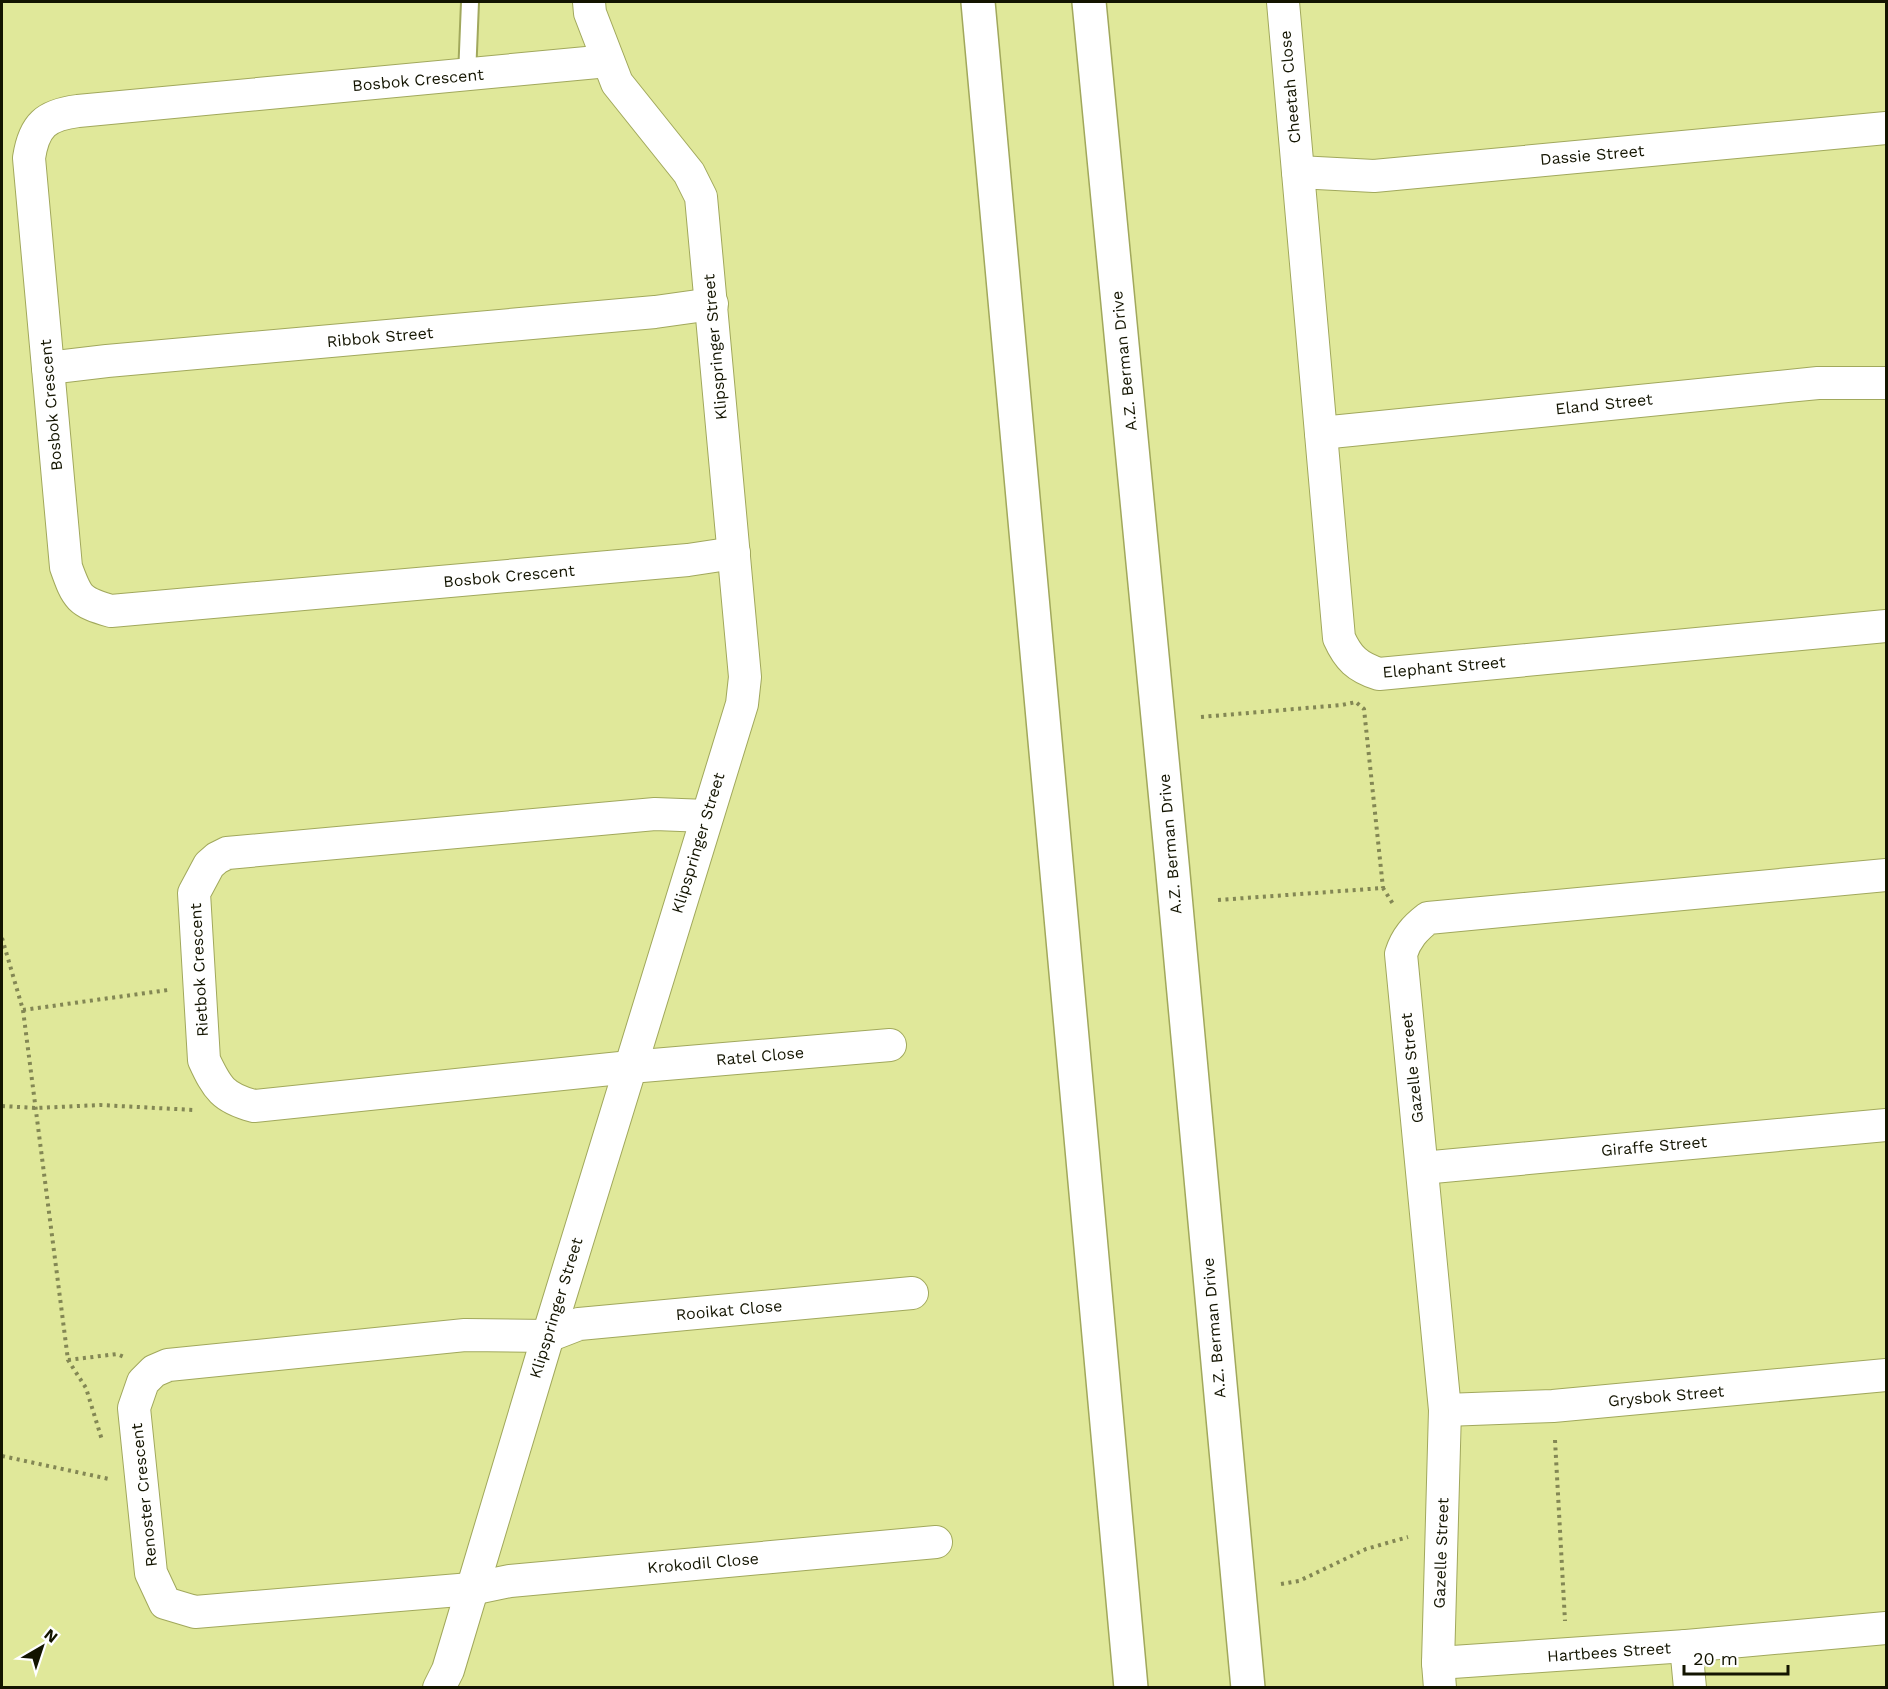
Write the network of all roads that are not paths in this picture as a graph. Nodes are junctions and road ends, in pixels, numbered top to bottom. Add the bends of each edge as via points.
1 (470, 2) edge
2 (589, 2) edge
3 (978, 2) edge
4 (1089, 2) edge
5 (1283, 2) edge
6 (608, 61) junction
7 (467, 76) junction
8 (1887, 128) edge
9 (1298, 172) junction
10 (712, 304) junction
11 (48, 368) junction
12 (1887, 383) edge
13 (1321, 433) junction
14 (734, 553) junction
15 (1887, 626) edge
16 (707, 816) junction
17 (1887, 875) edge
18 (890, 1045) dead end
19 (630, 1067) junction
20 (1886, 1129) edge
21 (1422, 1168) junction
22 (912, 1293) dead end
23 (548, 1336) junction
24 (1887, 1375) edge
25 (1445, 1410) junction
26 (936, 1542) dead end
27 (471, 1589) junction
28 (1887, 1628) edge
29 (1686, 1646) junction
30 (1439, 1675) edge
31 (439, 1688) edge
32 (1131, 1688) edge
33 (1248, 1688) edge
34 (1690, 1688) edge

1 - 7 lane
2 - 6 street, Klipspringer Street
3 - 32 main road
4 - 33 main road, A.Z. Berman Drive
5 - 9 street, Cheetah Close
6 - 7 street, Bosbok Crescent
6 - 10 street, Klipspringer Street via 617,83 689,173 701,197
7 - 11 street, Bosbok Crescent via 78,111 48,119 32,140 29,158
8 - 9 street, Dassie Street via 1374,176
9 - 13 street, Elephant Street
10 - 11 street, Ribbok Street
10 - 14 street, Klipspringer Street
11 - 14 street, Bosbok Crescent via 66,567 74,590 88,605 111,611
12 - 13 street, Eland Street via 1818,383
13 - 15 street, Elephant Street via 1340,638 1346,653 1363,669 1379,674
14 - 16 street, Klipspringer Street via 745,677 742,704
16 - 19 street, Klipspringer Street
16 - 19 street, Rietbok Crescent via 655,814 227,853 209,865 194,893 204,1060 222,1093 236,1101 254,1106
17 - 21 street, Gazelle Street via 1428,918 1411,933 1401,954
18 - 19 street, Ratel Close
19 - 23 street, Klipspringer Street
20 - 21 street, Giraffe Street
21 - 25 street, Gazelle Street
22 - 23 street, Rooikat Close via 579,1324
23 - 27 street, Klipspringer Street
23 - 27 street, Renoster Crescent via 465,1335 168,1365 143,1382 134,1408 151,1573 165,1603 195,1612
24 - 25 street, Grysbok Street via 1553,1406
25 - 30 street, Gazelle Street
26 - 27 street, Krokodil Close via 510,1581
27 - 31 street, Klipspringer Street via 448,1670
28 - 29 street, Hartbees Street
29 - 30 street, Hartbees Street via 1567,1654
29 - 34 street

